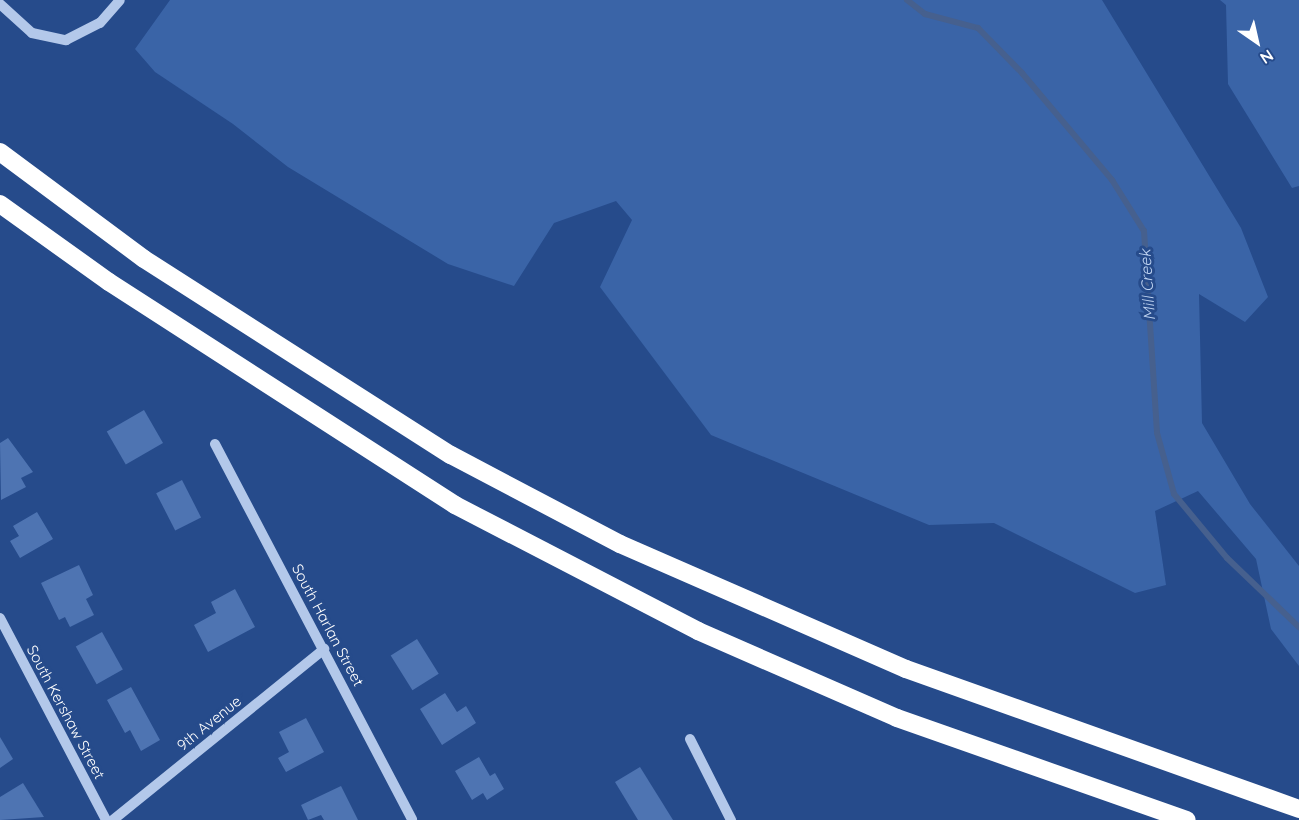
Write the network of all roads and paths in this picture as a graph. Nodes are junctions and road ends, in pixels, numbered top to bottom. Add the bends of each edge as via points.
1 (120, 0) edge
2 (0, 4) edge
3 (0, 152) edge
4 (0, 204) edge
5 (215, 444) dead end
6 (0, 618) edge
7 (324, 649) junction
8 (690, 739) dead end
9 (1299, 809) edge
10 (106, 820) edge
11 (113, 820) edge
12 (412, 820) edge
13 (731, 820) edge
14 (1187, 820) edge

1 - 2 street via 99,23 66,40 32,33
3 - 9 highway via 144,260 451,455 620,544 906,669
4 - 14 highway via 109,282 455,505 688,626 897,718
5 - 7 street, South Harlan Street
6 - 10 street, South Kershaw Street
7 - 11 street, 9th Avenue
7 - 12 street, South Harlan Street
8 - 13 street

